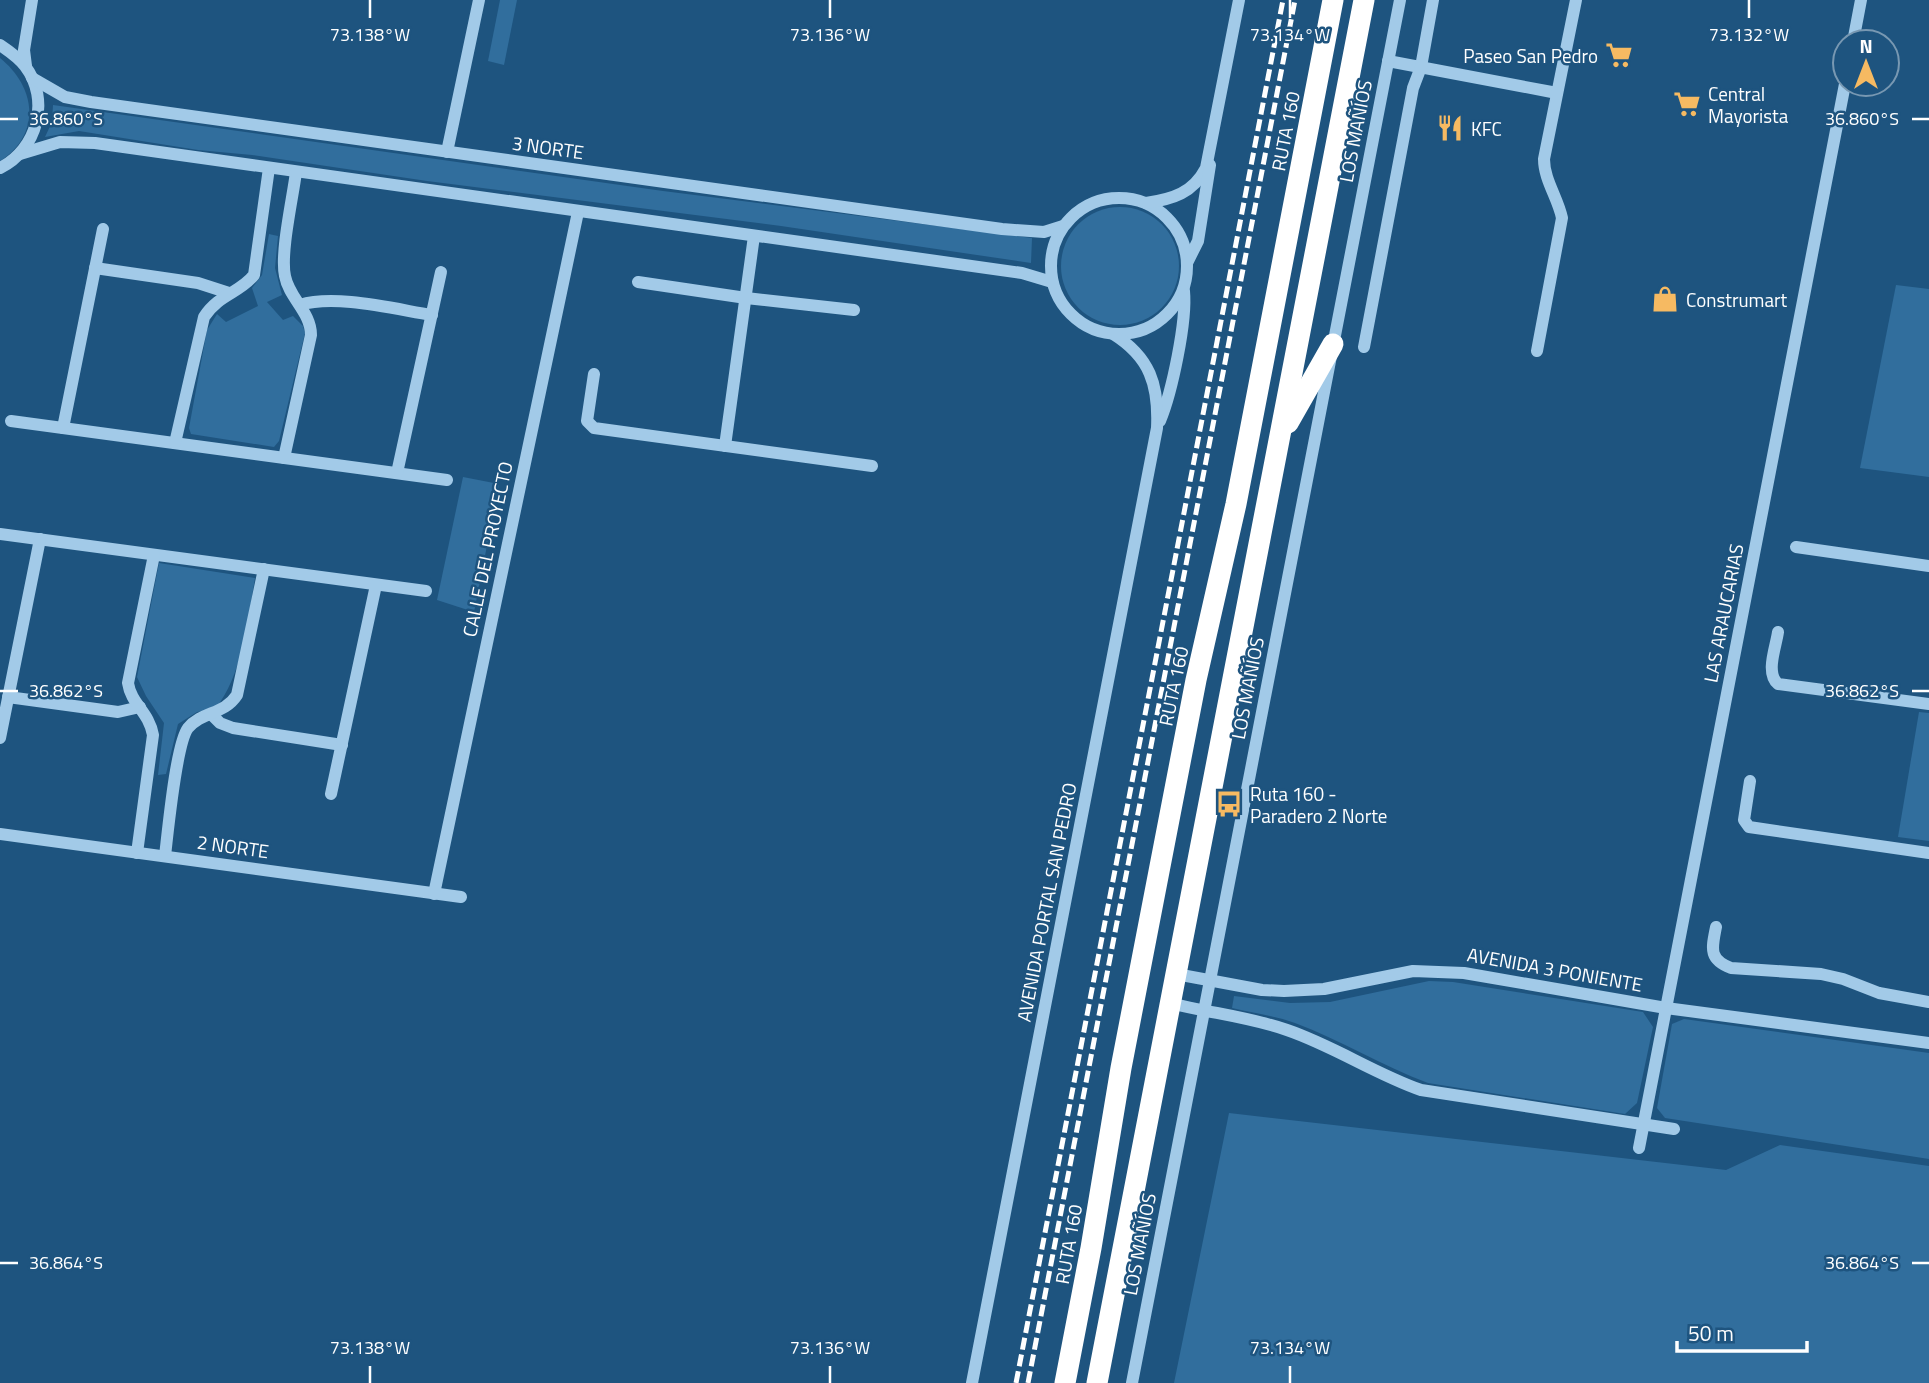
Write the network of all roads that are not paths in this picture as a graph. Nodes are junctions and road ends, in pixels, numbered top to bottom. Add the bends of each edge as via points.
1 (32, 0) edge
2 (479, 0) edge
3 (1239, 0) edge
4 (1333, 0) edge
5 (1364, 0) edge
6 (1400, 0) edge
7 (1433, 0) edge
8 (1576, 0) edge
9 (1861, 0) edge
10 (1856, 28) edge
11 (0, 45) edge
12 (1388, 61) junction
13 (1421, 67) junction
14 (29, 72) junction
15 (1557, 93) junction
16 (1842, 98) edge
17 (447, 152) junction
18 (20, 154) junction
19 (1209, 158) junction
20 (269, 168) junction
21 (0, 169) edge
22 (296, 172) junction
23 (1145, 203) junction
24 (578, 212) junction
25 (1063, 226) junction
26 (103, 229) dead end
27 (754, 236) junction
28 (1188, 263) junction
29 (95, 268) junction
30 (441, 272) dead end
31 (638, 282) dead end
32 (1052, 282) junction
33 (1184, 287) junction
34 (229, 293) junction
35 (746, 298) junction
36 (300, 305) junction
37 (854, 310) dead end
38 (432, 314) junction
39 (1113, 334) junction
40 (1333, 344) junction
41 (1364, 347) dead end
42 (1537, 351) dead end
43 (594, 374) dead end
44 (11, 421) dead end
45 (62, 428) junction
46 (1157, 428) junction
47 (1279, 440) junction
48 (175, 443) junction
49 (724, 446) junction
50 (284, 458) junction
51 (872, 466) dead end
52 (397, 473) junction
53 (447, 480) dead end
54 (0, 534) edge
55 (40, 539) junction
56 (1796, 547) dead end
57 (153, 555) junction
58 (1929, 566) edge
59 (264, 569) junction
60 (376, 585) junction
61 (426, 591) dead end
62 (1779, 632) dead end
63 (8, 697) junction
64 (1929, 705) edge
65 (140, 707) junction
66 (211, 714) junction
67 (0, 738) edge
68 (342, 744) junction
69 (1750, 781) dead end
70 (331, 794) dead end
71 (0, 834) edge
72 (137, 853) junction
73 (1929, 853) edge
74 (164, 856) junction
75 (435, 894) junction
76 (461, 897) dead end
77 (1716, 927) dead end
78 (1175, 974) junction
79 (1210, 980) junction
80 (1138, 983) junction
81 (1929, 1002) edge
82 (1170, 1003) junction
83 (1666, 1008) junction
84 (1204, 1012) junction
85 (1929, 1043) edge
86 (1643, 1126) junction
87 (1674, 1129) dead end
88 (1639, 1148) dead end
89 (972, 1383) edge
90 (1065, 1383) edge
91 (1097, 1383) edge
92 (1132, 1383) edge

1 - 14 street via 24,50
2 - 17 street
3 - 19 street
4 - 80 highway, RUTA 160
5 - 47 highway
6 - 12 street, LOS MAÑÍOS
7 - 13 street
8 - 15 street
9 - 10 street
11 - 14 street, 3 NORTE
12 - 13 street
12 - 40 street, LOS MAÑÍOS
13 - 15 street
13 - 41 street via 1412,88
14 - 17 street, 3 NORTE via 58,94 78,100
14 - 18 street via 39,112 33,135
15 - 42 street via 1544,168 1562,218
16 - 83 street, LAS ARAUCARIAS
17 - 25 street, 3 NORTE via 1002,229 1044,232
18 - 20 street via 78,141
18 - 21 street
19 - 23 street via 1202,177 1187,191
19 - 28 street via 1198,241
20 - 22 street
20 - 34 street via 257,266 249,281
22 - 24 street
22 - 36 street via 284,268
23 - 25 street, 3 NORTE via 1100,200
23 - 28 street, 3 NORTE via 1175,227
24 - 27 street
24 - 75 street, CALLE DEL PROYECTO
25 - 32 street via 1052,253
26 - 29 street
27 - 32 street via 1022,273
27 - 35 street
28 - 33 street, 3 NORTE
29 - 34 street via 198,283
29 - 45 street
30 - 38 street
31 - 35 street
32 - 39 street via 1074,318
33 - 39 street, 3 NORTE via 1157,323
33 - 46 street, AVENIDA PORTAL SAN PEDRO via 1184,312 1168,398
34 - 48 street via 215,302 201,325
35 - 37 street
35 - 49 street
36 - 38 street via 331,300
36 - 50 street via 311,335
38 - 52 street
39 - 46 street, AVENIDA PORTAL SAN PEDRO via 1135,351 1149,370 1156,395
40 - 47 highway
40 - 79 street, LOS MAÑÍOS
43 - 49 street via 587,421 591,427
44 - 45 street
45 - 48 street
46 - 89 street, AVENIDA PORTAL SAN PEDRO
47 - 78 highway
48 - 50 street
49 - 51 street
50 - 52 street
52 - 53 street
54 - 55 street
55 - 57 street
55 - 63 street
56 - 58 street
57 - 59 street
57 - 65 street via 128,683
59 - 60 street
59 - 66 street via 237,695 228,706
60 - 61 street
60 - 68 street
62 - 64 street via 1771,671 1778,684
63 - 65 street via 118,712
63 - 67 street
65 - 72 street via 153,735
66 - 68 street via 233,728
66 - 74 street via 192,724 181,743
68 - 70 street
69 - 73 street via 1744,820 1749,827
71 - 72 street, 2 NORTE
72 - 74 street, 2 NORTE
74 - 75 street, 2 NORTE
75 - 76 street, 2 NORTE
77 - 81 street via 1714,957 1731,968 1821,974 1879,993
78 - 79 street, AVENIDA 3 PONIENTE
78 - 80 highway
78 - 82 highway
79 - 83 street, AVENIDA 3 PONIENTE via 1262,990 1307,990 1395,973 1439,971
79 - 84 street, LOS MAÑÍOS
80 - 82 highway
80 - 90 highway, RUTA 160
82 - 84 street
82 - 91 highway
83 - 85 street, AVENIDA 3 PONIENTE
83 - 86 street, LAS ARAUCARIAS
84 - 86 street via 1289,1031 1421,1090
84 - 92 street, LOS MAÑÍOS
86 - 87 street
86 - 88 street, LAS ARAUCARIAS

